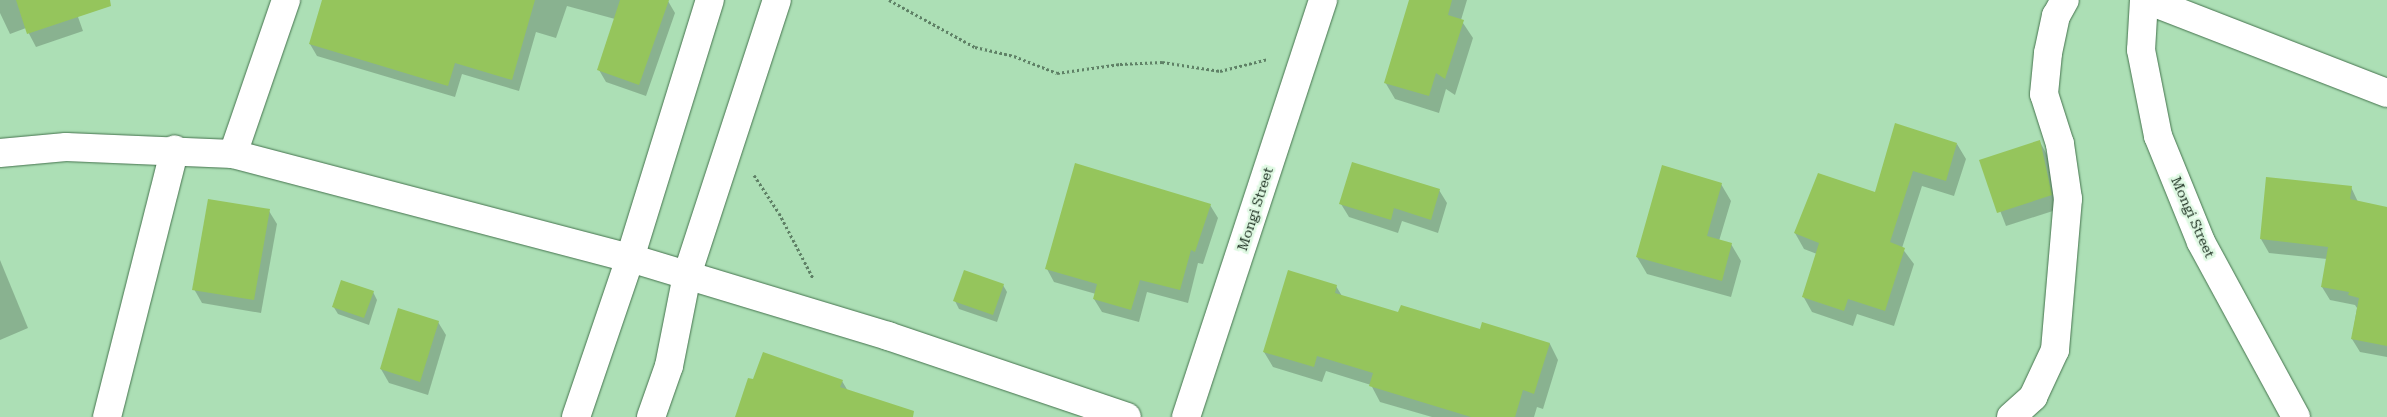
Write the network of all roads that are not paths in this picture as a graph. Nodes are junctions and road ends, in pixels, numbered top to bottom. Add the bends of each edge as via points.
1 (286, 0) edge
2 (710, 0) edge
3 (777, 0) edge
4 (1324, 0) edge
5 (2065, 0) edge
6 (2145, 0) edge
7 (2387, 93) edge
8 (175, 149) junction
9 (0, 153) edge
10 (233, 154) junction
11 (630, 258) junction
12 (687, 275) junction
13 (107, 417) edge
14 (576, 417) edge
15 (651, 417) edge
16 (1127, 417) edge
17 (1186, 417) edge
18 (2011, 417) edge
19 (2296, 417) edge

1 - 10 street
2 - 11 street
3 - 12 street
4 - 17 street, Mongi Street
5 - 18 street via 2056,16 2044,94 2060,144 2068,199 2055,350 2033,397
6 - 7 street
6 - 19 street, Mongi Street via 2141,50 2158,136 2201,242
8 - 9 street via 66,147
8 - 10 street
8 - 13 street
10 - 11 street
11 - 12 street
11 - 14 street
12 - 15 street via 669,366
12 - 16 street via 838,321

